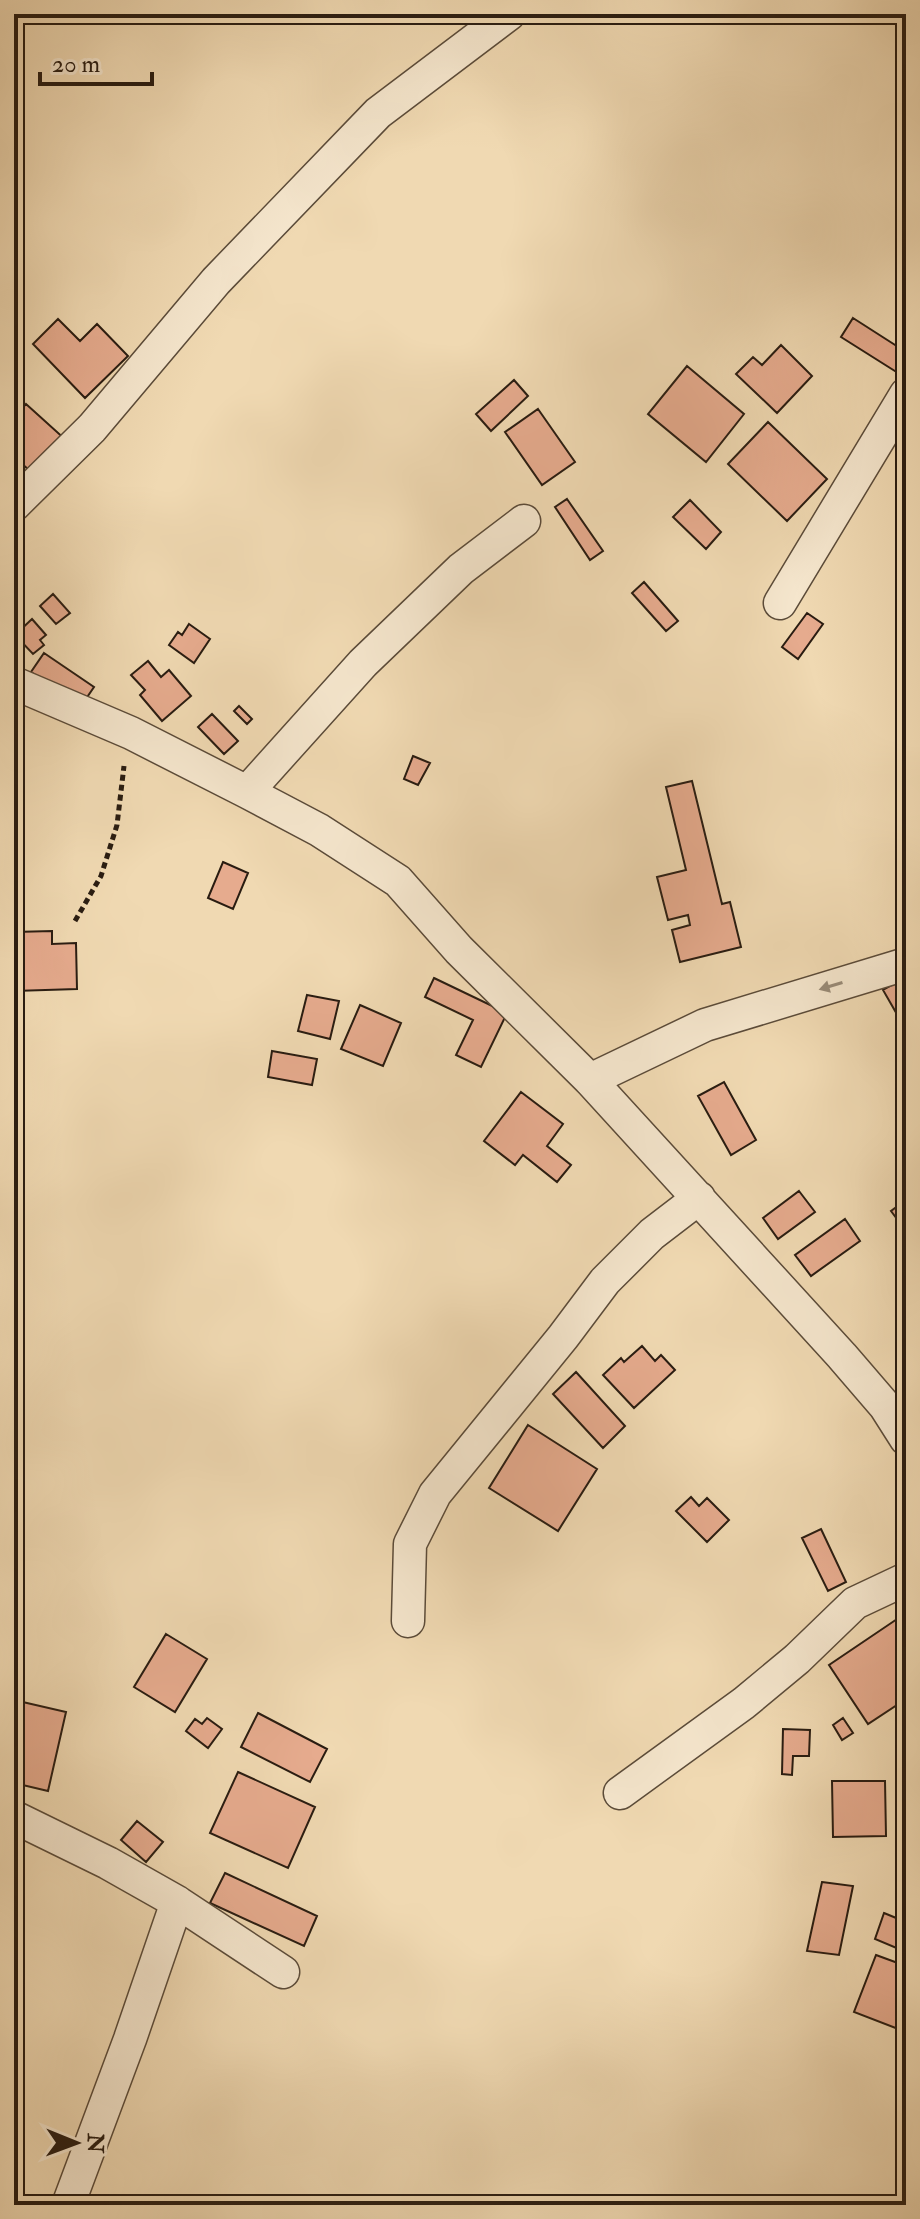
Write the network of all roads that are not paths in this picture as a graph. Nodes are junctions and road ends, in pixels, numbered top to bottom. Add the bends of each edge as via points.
1 (509, 14) edge
2 (906, 394) edge
3 (14, 505) edge
4 (524, 521) dead end
5 (780, 603) dead end
6 (14, 683) edge
7 (247, 792) junction
8 (906, 964) edge
9 (590, 1080) junction
10 (699, 1198) junction
11 (906, 1439) edge
12 (906, 1579) edge
13 (408, 1621) dead end
14 (620, 1793) dead end
15 (14, 1817) edge
16 (177, 1902) junction
17 (283, 1972) dead end
18 (68, 2205) edge

1 - 3 street via 378,113 216,281 92,428
2 - 5 street
4 - 7 street via 461,569 373,653
6 - 7 street via 131,733
7 - 9 street via 398,881 459,950
8 -> 9 street via 705,1025
9 - 10 street
10 - 11 street via 877,1396
10 - 13 street via 652,1234 605,1281 435,1494 410,1544
12 - 14 street via 855,1603 744,1703
15 - 16 street
16 - 17 street
16 - 18 street

